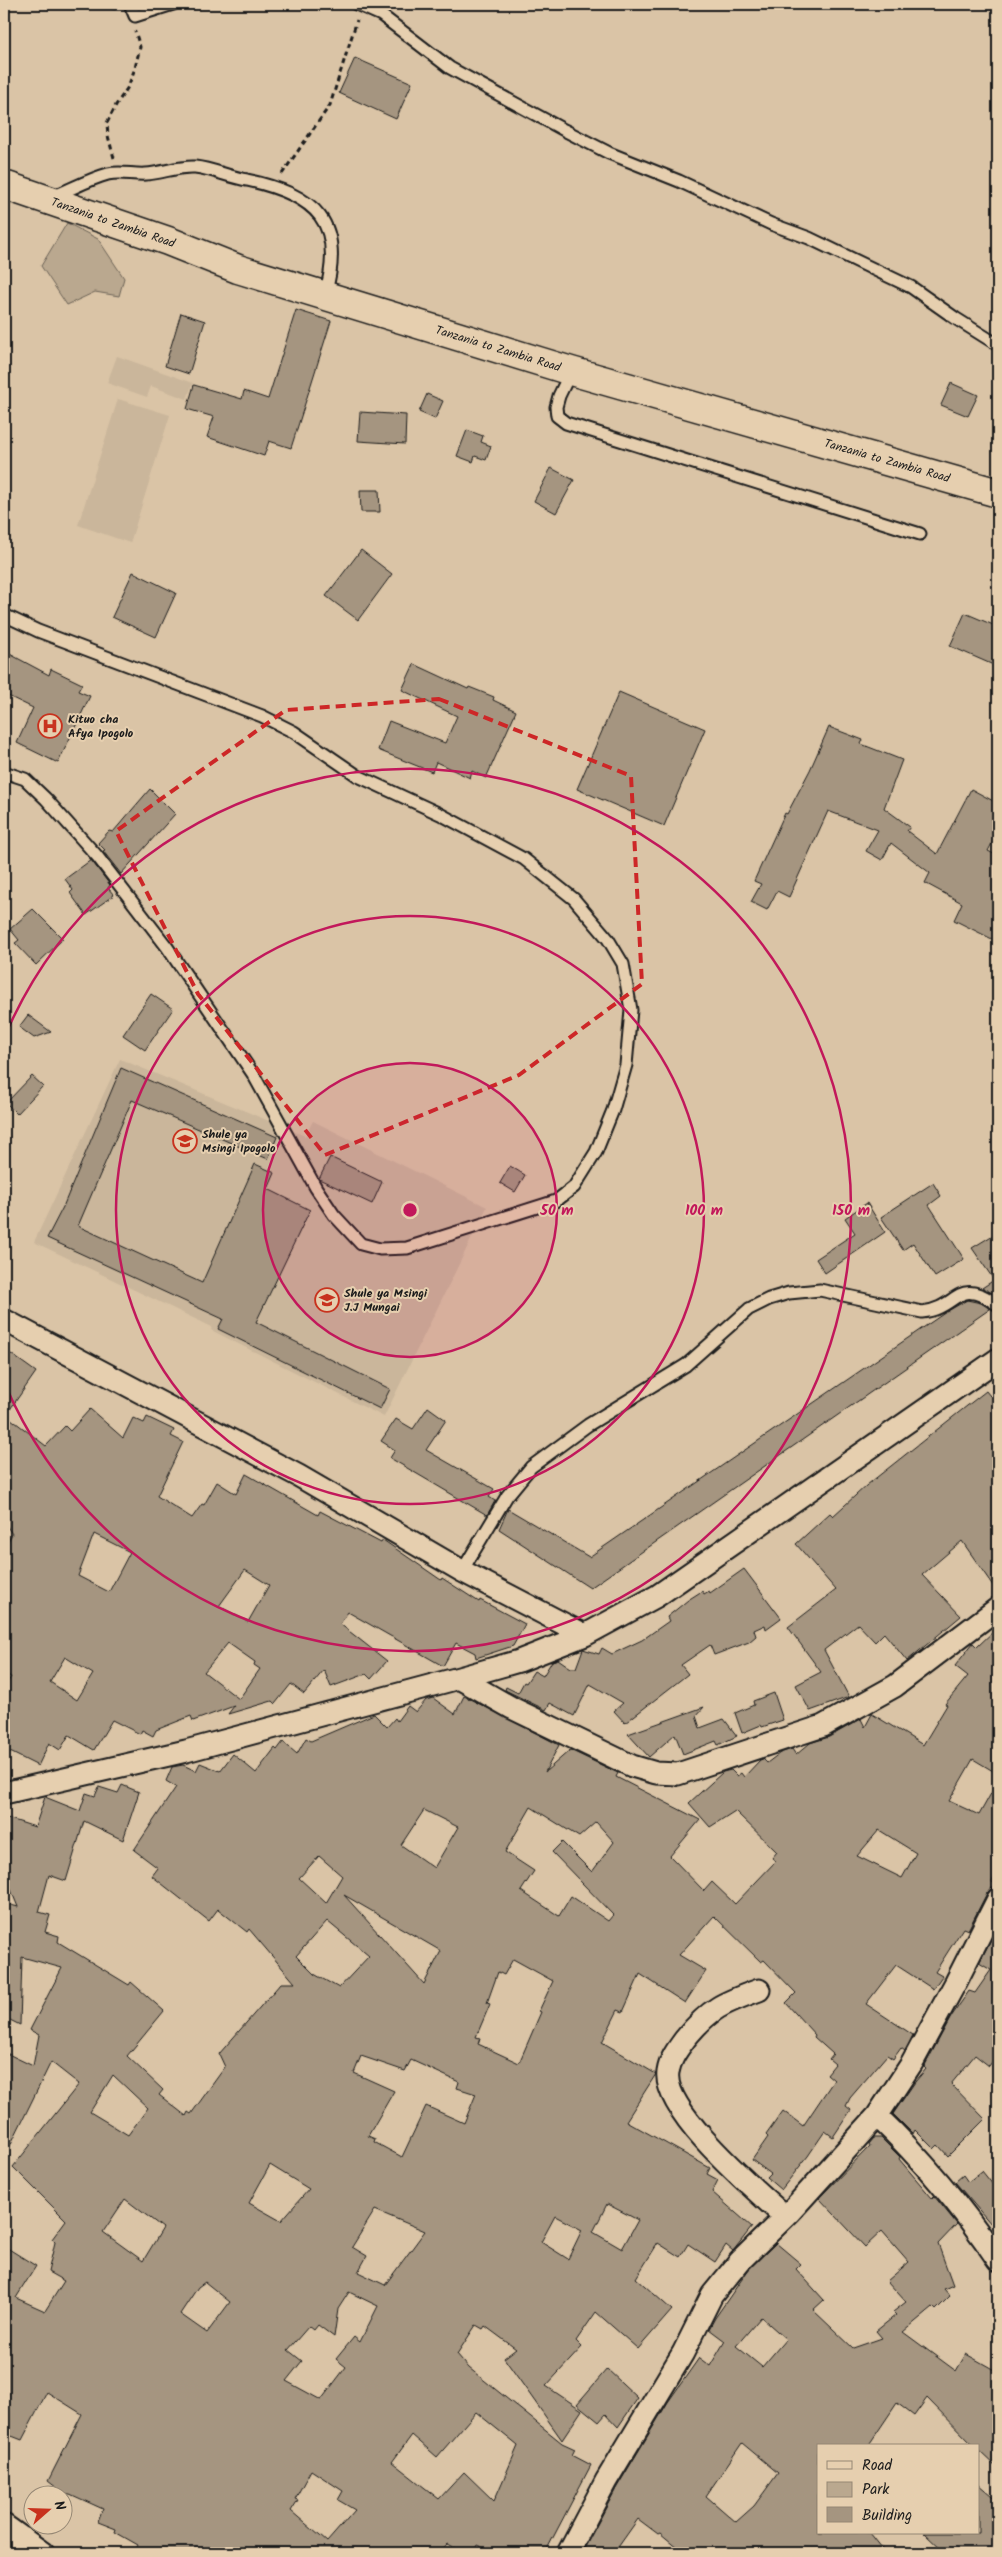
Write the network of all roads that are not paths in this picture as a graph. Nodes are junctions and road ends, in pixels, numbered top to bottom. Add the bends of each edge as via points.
1 (130, 4) edge
2 (173, 4) edge
3 (359, 5) edge
4 (4, 185) edge
5 (46, 200) junction
6 (326, 295) junction
7 (998, 345) edge
8 (571, 371) junction
9 (998, 493) edge
10 (920, 534) dead end
11 (4, 615) edge
12 (4, 772) edge
13 (998, 1304) edge
14 (4, 1320) edge
15 (998, 1359) edge
16 (462, 1571) junction
17 (998, 1608) edge
18 (585, 1635) junction
19 (459, 1678) junction
20 (4, 1793) edge
21 (998, 1898) edge
22 (760, 1990) dead end
23 (877, 2116) junction
24 (785, 2217) junction
25 (998, 2260) edge
26 (4, 2525) edge
27 (18, 2546) edge
28 (43, 2553) edge
29 (568, 2553) edge

1 - 2 lane via 135,16
3 - 7 lane via 395,24 450,68 609,154 809,238 911,287
4 - 5 highway, Tanzania to Zambia Road
5 - 6 highway, Tanzania to Zambia Road via 168,241 238,269
5 - 6 lane via 109,174 145,174 195,167 271,186 304,199 320,215 329,232 332,272
6 - 8 highway, Tanzania to Zambia Road
8 - 9 highway, Tanzania to Zambia Road
8 - 10 lane via 556,406 557,416 566,423
11 - 12 lane via 262,716 294,732 358,776 440,814 524,859 574,899 608,939 623,964 631,1010 626,1065 612,1110 596,1152 574,1187 556,1200 407,1248 380,1249 361,1244 334,1215 316,1188 253,1074 167,947 96,856 46,799 25,779
13 - 16 lane via 972,1291 922,1312 820,1290 769,1299 749,1310 686,1365 588,1425 531,1467 507,1496
14 - 16 street via 299,1476
15 - 18 street via 665,1591
16 - 18 street
17 - 19 street via 896,1686 823,1726 678,1774 656,1773 632,1766 536,1720
18 - 19 street via 519,1661
19 - 20 street via 186,1751
21 - 23 street via 912,2062
22 - 24 street via 712,2010 673,2055 667,2074 669,2090 681,2111 722,2159
23 - 24 street
23 - 25 street via 930,2170 967,2214
24 - 29 street via 740,2261 712,2295
26 - 27 street
27 - 28 street

